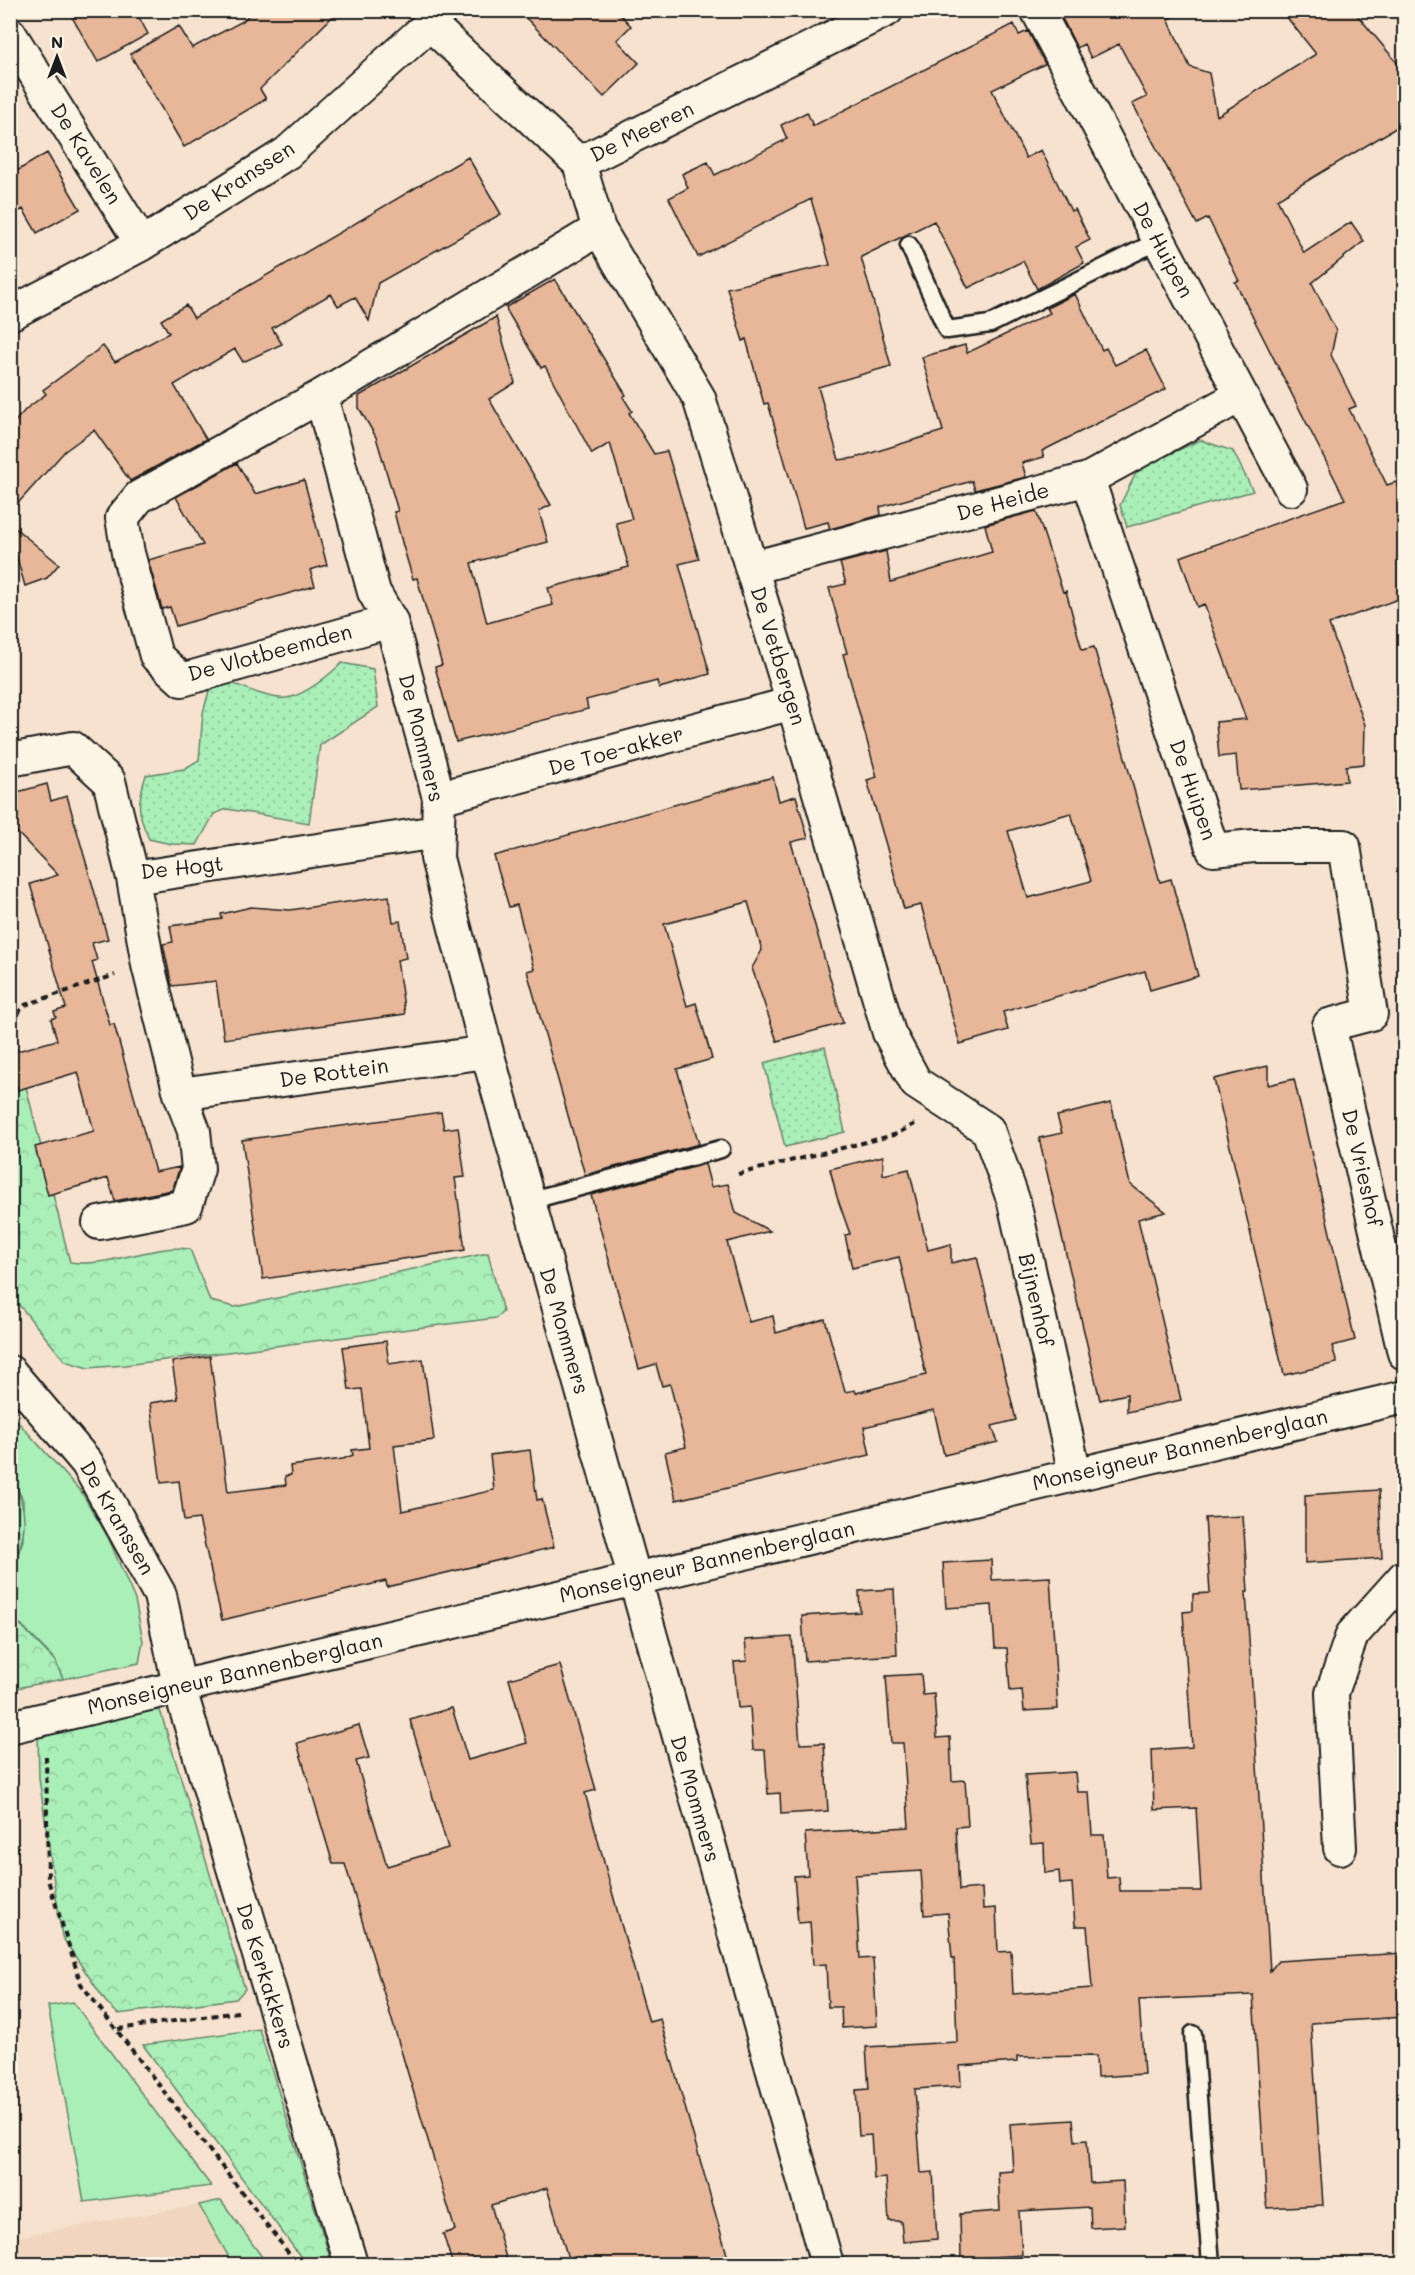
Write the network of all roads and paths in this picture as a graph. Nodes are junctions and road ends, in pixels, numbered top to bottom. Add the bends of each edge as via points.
1 (887, 10) edge
2 (1037, 10) edge
3 (435, 17) edge
4 (10, 34) edge
5 (579, 163) junction
6 (598, 229) junction
7 (1158, 241) junction
8 (141, 244) junction
9 (909, 245) dead end
10 (10, 314) edge
11 (321, 396) junction
12 (1240, 396) junction
13 (1088, 479) junction
14 (1291, 489) dead end
15 (751, 568) junction
16 (391, 621) junction
17 (793, 703) junction
18 (10, 760) edge
19 (440, 798) junction
20 (437, 832) junction
21 (133, 878) junction
22 (148, 965) junction
23 (1371, 1014) joint
24 (10, 1021) edge
25 (487, 1052) junction
26 (180, 1094) junction
27 (950, 1106) junction
28 (988, 1130) joint
29 (721, 1149) joint
30 (528, 1201) junction
31 (99, 1223) dead end
32 (1404, 1353) edge
33 (10, 1372) edge
34 (1404, 1398) edge
35 (1075, 1474) junction
36 (1404, 1577) edge
37 (633, 1580) junction
38 (179, 1686) junction
39 (45, 1719) junction
40 (10, 1727) edge
41 (1340, 1848) dead end
42 (274, 2007) junction
43 (117, 2029) junction
44 (1193, 2034) dead end
45 (297, 2265) edge
46 (351, 2265) edge
47 (826, 2265) edge
48 (1211, 2265) edge

1 - 5 street, De Meeren
2 - 7 street, De Huipen
3 - 5 street, De Meeren
3 - 8 street, De Kranssen via 287,153
4 - 8 street, De Kavelen
5 - 6 street, De Vetbergen
6 - 11 street
6 - 15 street, De Vetbergen via 699,398
7 - 9 lane via 990,324 947,330
7 - 12 street, De Huipen
8 - 10 street, De Kranssen
11 - 16 street, De Mommers via 374,592
11 - 16 street, De Vlotbeemden via 139,497 122,518 156,656 182,680
12 - 13 street, De Heide
12 - 14 street, De Huipen
13 - 15 street, De Heide
13 - 23 street, De Huipen via 1213,850 1344,846
15 - 17 street, De Vetbergen
16 - 19 street, De Mommers
17 - 19 street, De Toe-akker
17 - 27 street, De Vetbergen via 889,1033 916,1083
18 - 21 street, De Hogt via 73,748 109,781
19 - 20 street, De Mommers
20 - 21 street, De Hogt
20 - 25 street, De Mommers via 437,858
21 - 22 street
22 - 24 path via 25,1005
22 - 26 street
23 - 32 street, De Vrieshof via 1329,1024
25 - 26 street, De Rottein
25 - 30 street, De Mommers
26 - 31 street via 194,1131 198,1169 186,1206
27 - 28 street, De Vetbergen
27 - 29 path via 894,1135 729,1176
28 - 35 street, Bijnenhof via 1014,1202
29 - 30 lane
30 - 37 street, De Mommers
33 - 38 street, De Kranssen via 87,1462 160,1594
34 - 35 street, Monseigneur Bannenberglaan
35 - 37 street, Monseigneur Bannenberglaan
36 - 41 street via 1352,1635 1332,1693
37 - 38 street, Monseigneur Bannenberglaan
37 - 47 street, De Mommers
38 - 39 street, Monseigneur Bannenberglaan
38 - 42 street, De Kerkakkers
39 - 40 street, Monseigneur Bannenberglaan
39 - 43 path via 48,1881 81,1984
42 - 43 path
42 - 46 street, De Kerkakkers
43 - 45 path
44 - 48 lane

